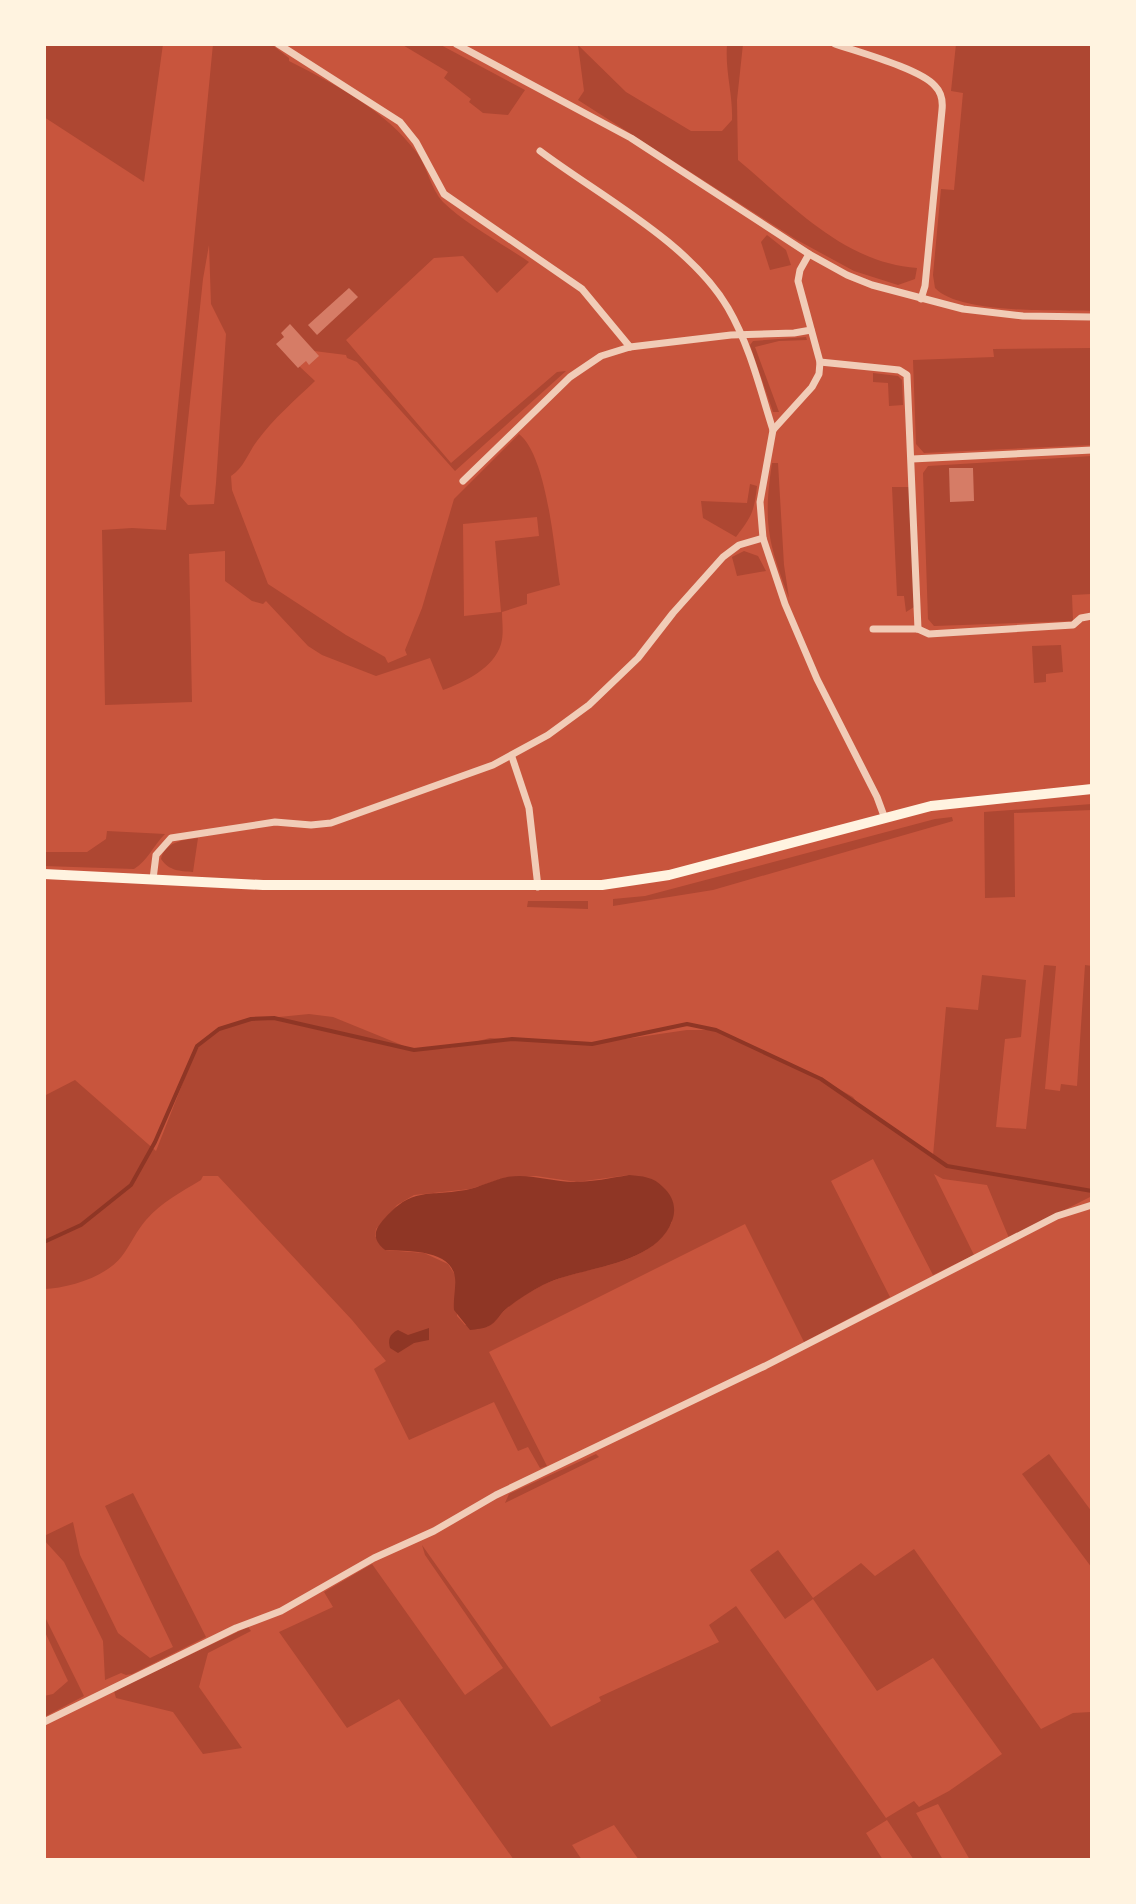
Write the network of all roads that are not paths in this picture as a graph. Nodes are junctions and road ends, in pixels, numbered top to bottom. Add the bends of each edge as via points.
1 (278, 44) edge
2 (456, 44) edge
3 (835, 44) edge
4 (540, 151) dead end
5 (809, 254) junction
6 (921, 299) junction
7 (1092, 317) edge
8 (811, 330) junction
9 (741, 335) junction
10 (630, 347) junction
11 (820, 362) junction
12 (773, 430) junction
13 (1092, 450) edge
14 (912, 459) junction
15 (463, 481) dead end
16 (763, 538) junction
17 (1092, 616) edge
18 (873, 629) dead end
19 (918, 629) junction
20 (512, 757) junction
21 (1092, 789) edge
22 (884, 816) junction
23 (44, 874) edge
24 (153, 879) junction
25 (538, 887) junction
26 (1092, 1205) edge
27 (44, 1722) edge

1 - 10 street via 400,122 444,194 582,289
2 - 5 street via 631,138
3 - 6 street via 921,75 941,96
4 - 9 street via 690,261 718,294
5 - 6 street via 858,280
5 - 8 street via 798,281
6 - 7 street via 997,314
8 - 9 street
8 - 11 street
9 - 10 street
9 - 12 street
10 - 15 street via 577,371
11 - 12 street via 812,387
11 - 14 street via 906,373
12 - 16 street via 760,502
13 - 14 street
14 - 19 street
16 - 20 street via 733,548 617,679 589,705
16 - 22 street via 817,679
17 - 19 street via 1073,625 929,634
18 - 19 street
20 - 24 street via 331,823 268,823 171,838 156,855
20 - 25 street via 529,808
21 - 22 main road via 961,801
22 - 25 main road via 669,875
23 - 24 main road
24 - 25 main road
26 - 27 street via 1057,1216 765,1366 514,1486 281,1611

